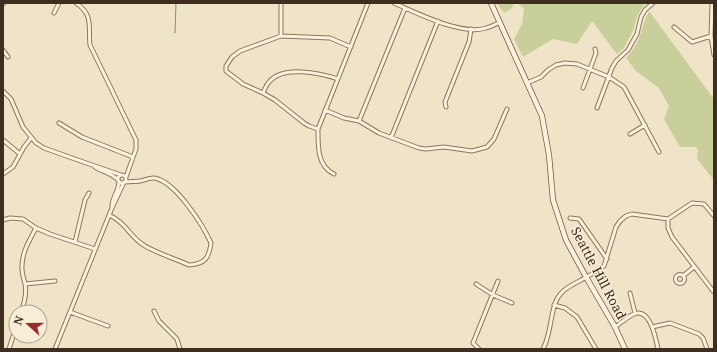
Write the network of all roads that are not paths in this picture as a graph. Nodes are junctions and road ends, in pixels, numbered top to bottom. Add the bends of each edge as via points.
1 (59, 3) edge
2 (76, 3) edge
3 (281, 3) edge
4 (368, 3) edge
5 (394, 3) edge
6 (491, 3) edge
7 (653, 3) edge
8 (712, 3) edge
9 (405, 8) junction
10 (54, 14) dead end
11 (438, 21) junction
12 (500, 22) junction
13 (674, 27) dead end
14 (472, 29) junction
15 (281, 36) junction
16 (711, 36) junction
17 (351, 47) junction
18 (595, 49) dead end
19 (3, 50) edge
20 (714, 55) edge
21 (8, 57) dead end
22 (591, 69) junction
23 (609, 77) junction
24 (338, 79) junction
25 (527, 83) junction
26 (583, 88) dead end
27 (3, 91) edge
28 (263, 93) junction
29 (446, 107) dead end
30 (597, 108) dead end
31 (507, 109) dead end
32 (325, 110) junction
33 (359, 121) junction
34 (59, 123) dead end
35 (645, 125) junction
36 (318, 129) junction
37 (630, 134) dead end
38 (31, 138) junction
39 (391, 138) junction
40 (3, 140) edge
41 (659, 152) dead end
42 (20, 154) junction
43 (133, 157) junction
44 (94, 166) junction
45 (129, 169) junction
46 (3, 174) edge
47 (122, 174) junction
48 (334, 174) dead end
49 (126, 177) junction
50 (118, 180) junction
51 (132, 181) junction
52 (124, 182) junction
53 (89, 193) dead end
54 (112, 208) junction
55 (109, 215) junction
56 (714, 216) edge
57 (570, 218) dead end
58 (668, 219) junction
59 (3, 220) edge
60 (36, 228) junction
61 (75, 242) junction
62 (95, 249) junction
63 (607, 259) junction
64 (694, 267) junction
65 (684, 276) dead end
66 (586, 277) junction
67 (55, 281) dead end
68 (498, 281) dead end
69 (25, 284) junction
70 (476, 284) dead end
71 (713, 291) dead end
72 (630, 293) dead end
73 (493, 295) junction
74 (512, 303) dead end
75 (23, 304) edge
76 (554, 305) junction
77 (154, 311) dead end
78 (70, 312) junction
79 (635, 313) junction
80 (108, 326) dead end
81 (616, 327) junction
82 (652, 327) junction
83 (706, 347) edge
84 (55, 349) edge
85 (180, 349) edge
86 (479, 349) edge
87 (543, 349) edge
88 (596, 349) edge
89 (625, 349) edge
90 (658, 349) edge

1 - 10 street
2 - 43 street via 88,17 90,45 136,140
3 - 15 street
4 - 17 street
5 - 9 street
6 - 12 main road, Seattle Hill Road
7 - 23 street via 645,10 637,34 628,50 616,61
8 - 16 street
9 - 11 street
9 - 33 street
11 - 14 street via 458,28
11 - 39 street
12 - 14 street via 486,28
12 - 25 main road, Seattle Hill Road
13 - 16 street via 692,42
14 - 29 street via 445,102
15 - 17 street via 330,38
15 - 28 street via 240,51 226,66 226,71
16 - 20 street
17 - 24 street
18 - 22 street
19 - 21 street
22 - 23 street
22 - 25 street via 577,64 556,65 541,77
22 - 26 street
23 - 30 street
23 - 35 street via 624,87
24 - 28 street via 323,74 288,72 269,82
24 - 32 street
25 - 66 main road, Seattle Hill Road via 542,116 553,200 558,218 566,240
27 - 38 street via 11,99 23,127
28 - 36 street via 304,123
31 - 39 street via 494,139 487,147 472,150 444,147 426,149
32 - 33 street
32 - 36 street
33 - 39 street
34 - 43 street via 82,137
35 - 37 street
35 - 41 street
36 - 48 street via 321,161 324,168
38 - 42 street
38 - 44 street via 44,148
40 - 42 street
42 - 46 street via 13,167
43 - 45 street
44 - 47 street
44 - 50 street via 110,173
45 - 47 street
45 - 49 street
47 - 49 street
47 - 50 street
49 - 51 street
49 - 52 street
50 - 52 street
50 - 54 street via 119,185
51 - 52 street
51 - 55 street via 139,182 150,178 159,179 168,185 184,200 200,222 212,243 210,251 202,262 189,265 141,244 117,218
52 - 54 street
53 - 61 street
54 - 55 street
55 - 62 street
56 - 58 street via 704,204 692,203
57 - 63 street via 579,219
58 - 63 street via 632,214 626,216 616,227
58 - 64 street via 672,237
59 - 60 street via 23,219
60 - 61 street
60 - 69 street via 22,258
61 - 62 street
62 - 78 street
63 - 66 street via 604,266
64 - 65 street
64 - 71 street
66 - 76 street via 566,287
66 - 81 main road, Seattle Hill Road
67 - 69 street
68 - 73 street
69 - 75 street
70 - 73 street
72 - 79 street
73 - 74 street
73 - 86 street via 473,343
76 - 87 street
76 - 88 street via 565,308 577,317
77 - 85 street via 159,321 177,339
78 - 80 street
78 - 84 street
79 - 81 street
79 - 82 street via 647,318
81 - 89 main road, Seattle Hill Road
82 - 83 street via 670,323 677,325 699,334
82 - 90 street

